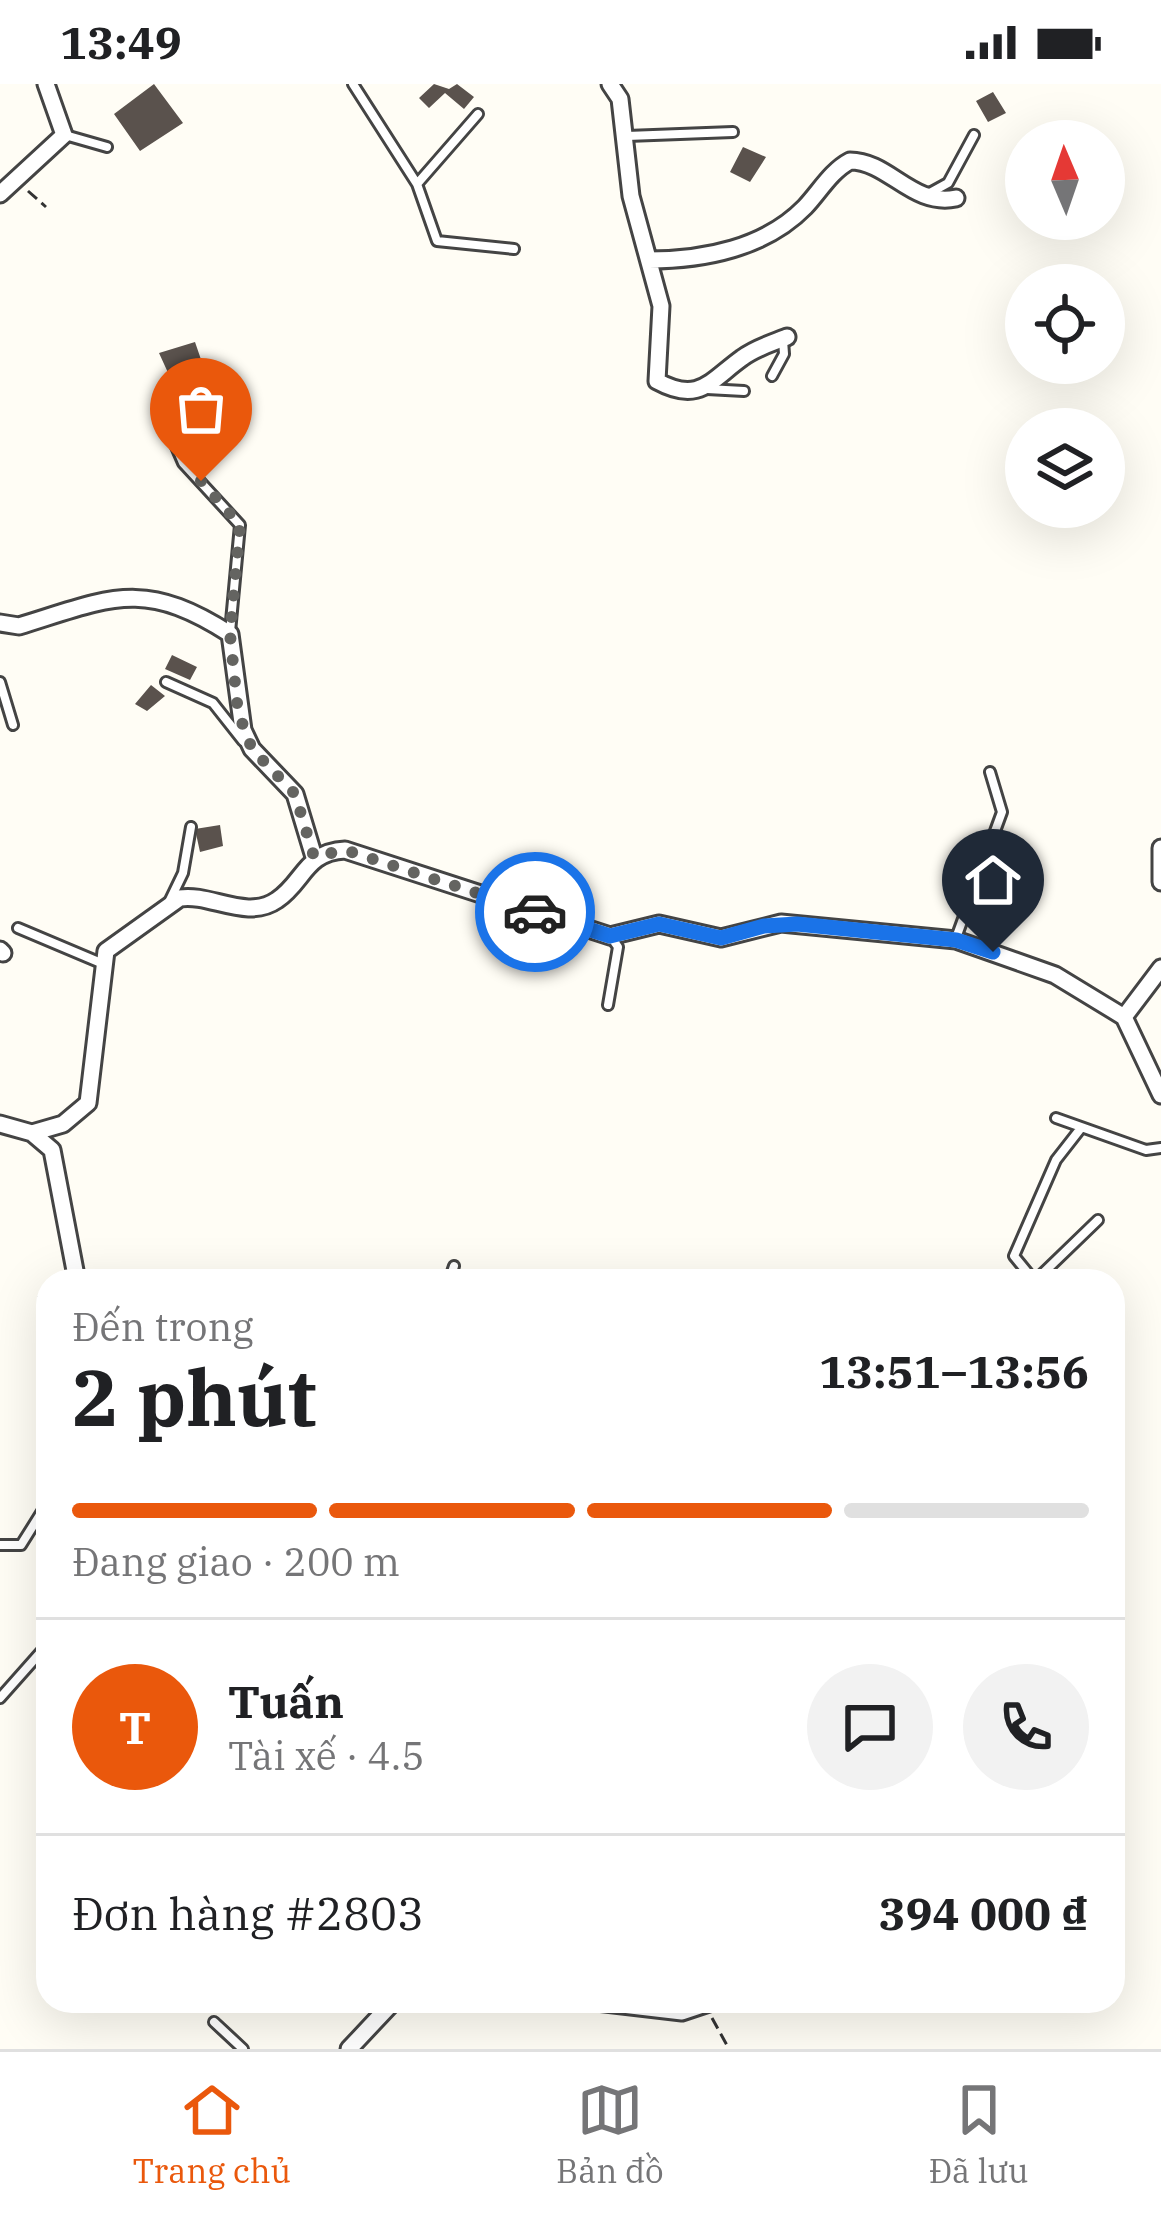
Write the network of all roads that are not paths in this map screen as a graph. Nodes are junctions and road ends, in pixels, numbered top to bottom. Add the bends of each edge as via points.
1 (46, 84) edge
2 (353, 84) edge
3 (610, 84) edge
4 (478, 114) dead end
5 (733, 132) dead end
6 (64, 135) junction
7 (974, 135) dead end
8 (626, 136) junction
9 (107, 147) dead end
10 (417, 184) junction
11 (0, 194) edge
12 (921, 196) junction
13 (956, 198) dead end
14 (514, 248) dead end
15 (650, 260) junction
16 (785, 338) joint
17 (772, 376) dead end
18 (707, 389) junction
19 (745, 391) dead end
20 (158, 405) dead end
21 (0, 626) edge
22 (230, 634) junction
23 (0, 682) edge
24 (166, 682) dead end
25 (13, 725) dead end
26 (252, 749) junction
27 (990, 772) dead end
28 (191, 827) dead end
29 (1161, 848) edge
30 (314, 857) junction
31 (1161, 883) edge
32 (169, 902) junction
33 (17, 928) dead end
34 (610, 936) junction
35 (956, 940) junction
36 (100, 964) junction
37 (1161, 968) edge
38 (608, 1005) dead end
39 (1124, 1017) junction
40 (1161, 1095) edge
41 (1056, 1118) dead end
42 (0, 1124) edge
43 (1081, 1128) junction
44 (32, 1133) junction
45 (1161, 1148) edge
46 (1099, 1220) dead end
47 (454, 1266) dead end
48 (75, 1269) edge
49 (453, 1269) edge
50 (1025, 1269) edge
51 (1047, 1269) edge
52 (36, 1521) edge
53 (0, 1545) edge
54 (36, 1658) edge
55 (0, 1698) edge
56 (383, 2013) edge
57 (214, 2022) dead end
58 (243, 2049) edge
59 (349, 2049) edge

1 - 6 street
2 - 10 lane
3 - 8 street
4 - 10 lane
5 - 8 lane
6 - 9 lane
6 - 11 street
7 - 12 lane via 948,183
8 - 15 street via 631,196
10 - 14 lane via 437,241
12 - 13 street
12 - 15 street via 850,161 763,236 713,256
15 - 18 street via 663,325 657,381 691,394
16 - 17 lane
16 - 18 street via 739,359
18 - 19 lane
20 - 22 lane via 183,463 240,525
21 - 22 street via 135,596 176,604
22 - 26 street via 238,712
23 - 25 lane
24 - 26 lane via 213,703
26 - 30 street via 295,794
27 - 35 lane via 1002,812
28 - 32 lane
29 - 31 street
30 - 32 street via 279,899 262,907 191,896
30 - 34 street via 345,850
32 - 36 street via 115,942
33 - 36 lane
34 - 35 street via 659,924 721,938 781,923
34 - 38 lane via 618,947
35 - 39 street via 1055,975
36 - 44 street via 88,1102 63,1124
37 - 39 street
39 - 40 street
41 - 43 lane
42 - 44 street
43 - 45 lane
43 - 50 lane via 1056,1160 1014,1256
44 - 48 street via 57,1161
46 - 51 lane
47 - 49 lane
52 - 53 lane via 21,1545
54 - 55 lane
56 - 59 street
57 - 58 lane

